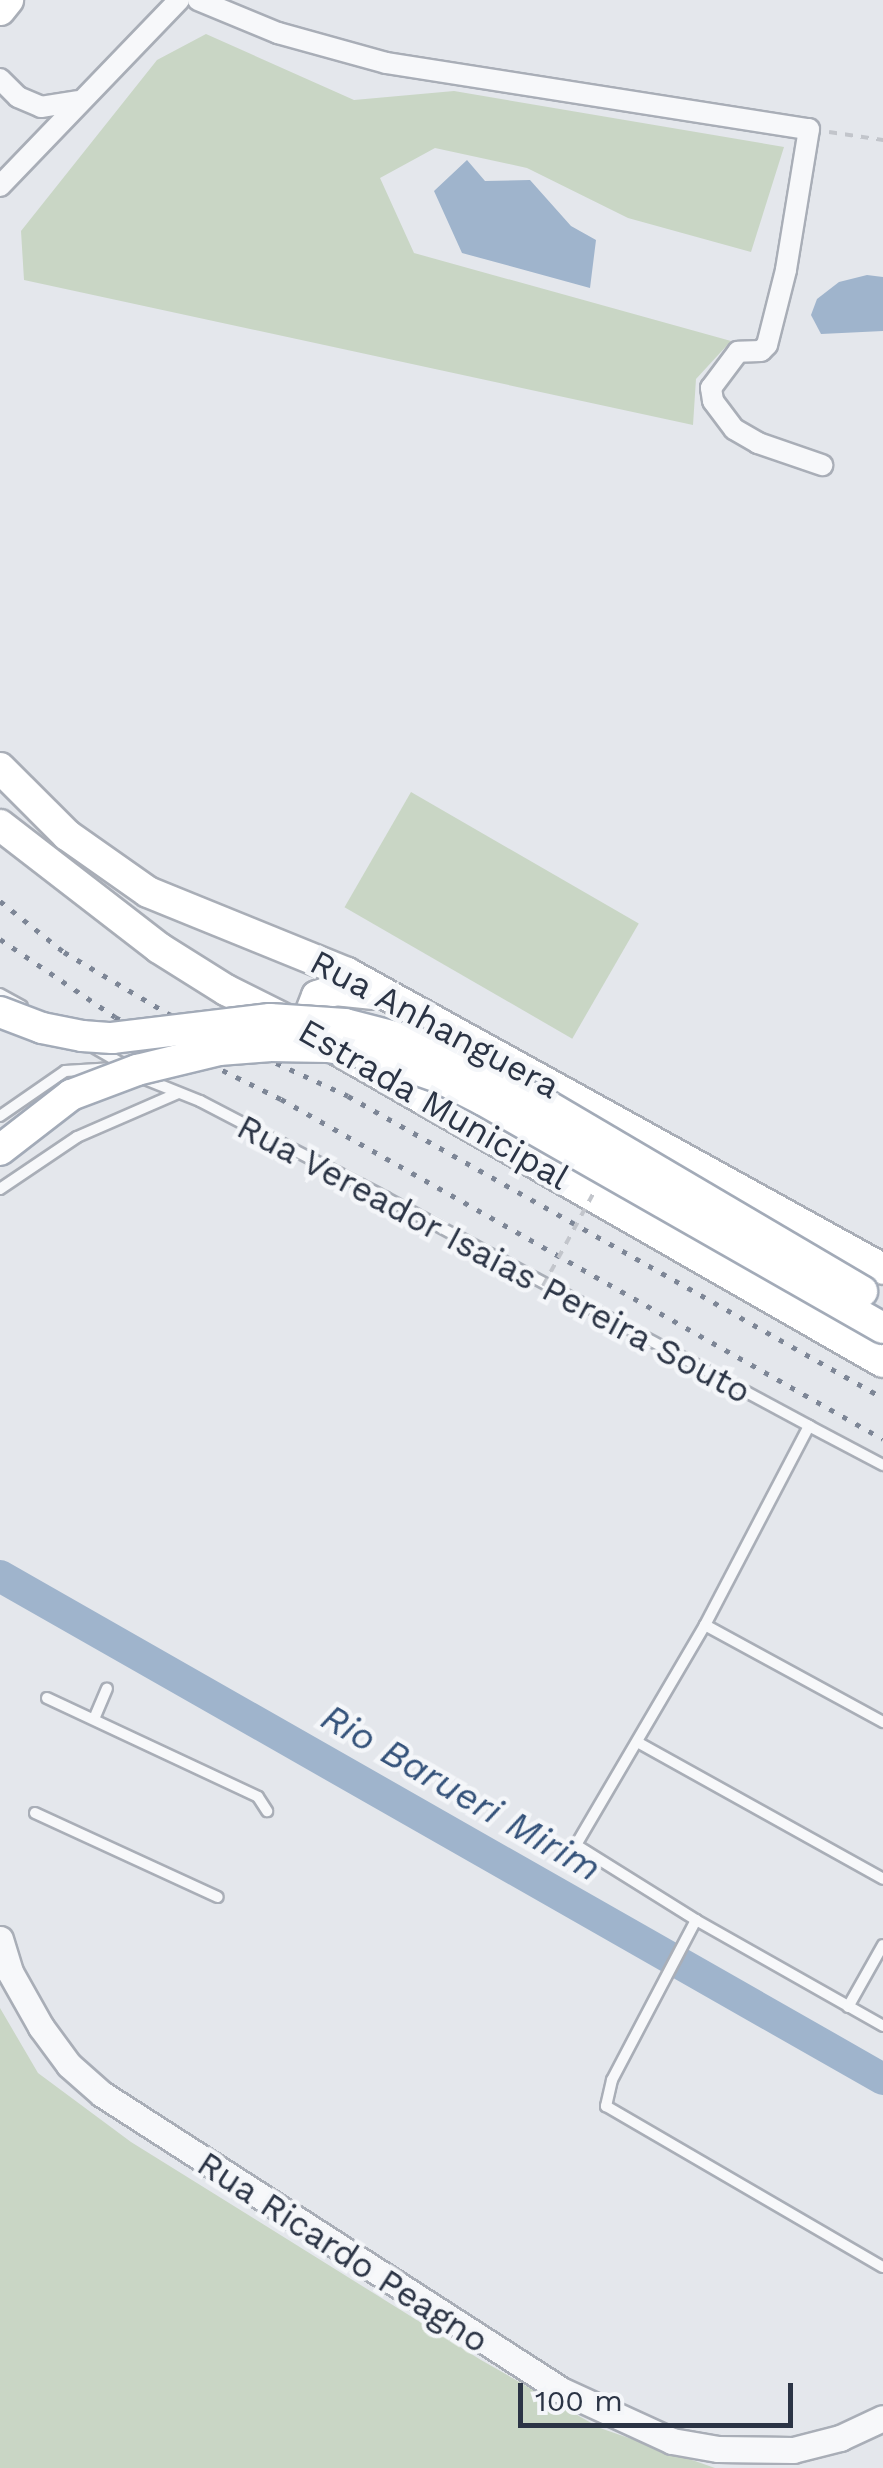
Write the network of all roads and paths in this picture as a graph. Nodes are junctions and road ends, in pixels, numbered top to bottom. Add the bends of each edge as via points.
1 (8, 0) edge
2 (179, 0) edge
3 (198, 0) edge
4 (0, 10) edge
5 (0, 80) edge
6 (78, 101) junction
7 (809, 129) junction
8 (883, 140) edge
9 (0, 186) edge
10 (822, 465) dead end
11 (0, 768) edge
12 (0, 824) edge
13 (0, 994) edge
14 (391, 998) junction
15 (0, 1012) edge
16 (318, 1038) junction
17 (162, 1086) junction
18 (178, 1092) junction
19 (0, 1116) edge
20 (0, 1150) edge
21 (0, 1189) edge
22 (593, 1194) junction
23 (544, 1286) junction
24 (876, 1287) edge
25 (883, 1328) edge
26 (883, 1362) edge
27 (809, 1426) junction
28 (883, 1465) edge
29 (705, 1625) junction
30 (107, 1689) dead end
31 (47, 1698) dead end
32 (94, 1719) junction
33 (883, 1722) edge
34 (639, 1743) junction
35 (266, 1810) dead end
36 (35, 1813) dead end
37 (883, 1880) edge
38 (218, 1897) dead end
39 (696, 1920) junction
40 (0, 1938) edge
41 (883, 1945) edge
42 (848, 2006) junction
43 (883, 2026) edge
44 (883, 2267) edge
45 (883, 2418) edge

1 - 4 main road
2 - 6 street
3 - 7 street via 278,33 386,63
5 - 6 street via 18,98 42,107
6 - 9 street
7 - 8 path
7 - 10 street via 767,345 738,352 711,388 734,429
11 - 14 main road, Rua Anhanguera via 67,835 136,886 347,973
12 - 16 main road, Estrada Municipal via 158,948
13 - 17 lane
14 - 16 main road via 348,991 317,996 310,1014
14 - 24 main road, Rua Anhanguera
15 - 24 main road, bridge via 82,1036 302,1020 415,1042 546,1104
16 - 22 main road, Estrada Municipal
17 - 18 lane, Rua Vereador Isaias Pereira Souto
17 - 19 lane, Rua Vereador Isaias Pereira Souto via 110,1067 78,1068
18 - 21 lane via 77,1136
18 - 23 lane, Rua Vereador Isaias Pereira Souto
20 - 25 main road, bridge via 71,1095 136,1070 219,1050 271,1046 375,1056 484,1100
22 - 23 path, bridge
22 - 26 main road, Estrada Municipal
23 - 27 lane, Rua Vereador Isaias Pereira Souto
27 - 28 lane, Rua Vereador Isaias Pereira Souto
27 - 29 lane
29 - 33 lane
29 - 34 lane
30 - 32 lane
31 - 32 lane
32 - 35 lane via 258,1797
34 - 37 lane
34 - 39 lane via 577,1848
36 - 38 lane
39 - 42 lane
39 - 44 lane via 612,2080 606,2106
40 - 45 street, Rua Ricardo Peagno via 40,2027 102,2094 561,2390 672,2441 718,2449 793,2450
41 - 42 lane
42 - 43 lane

